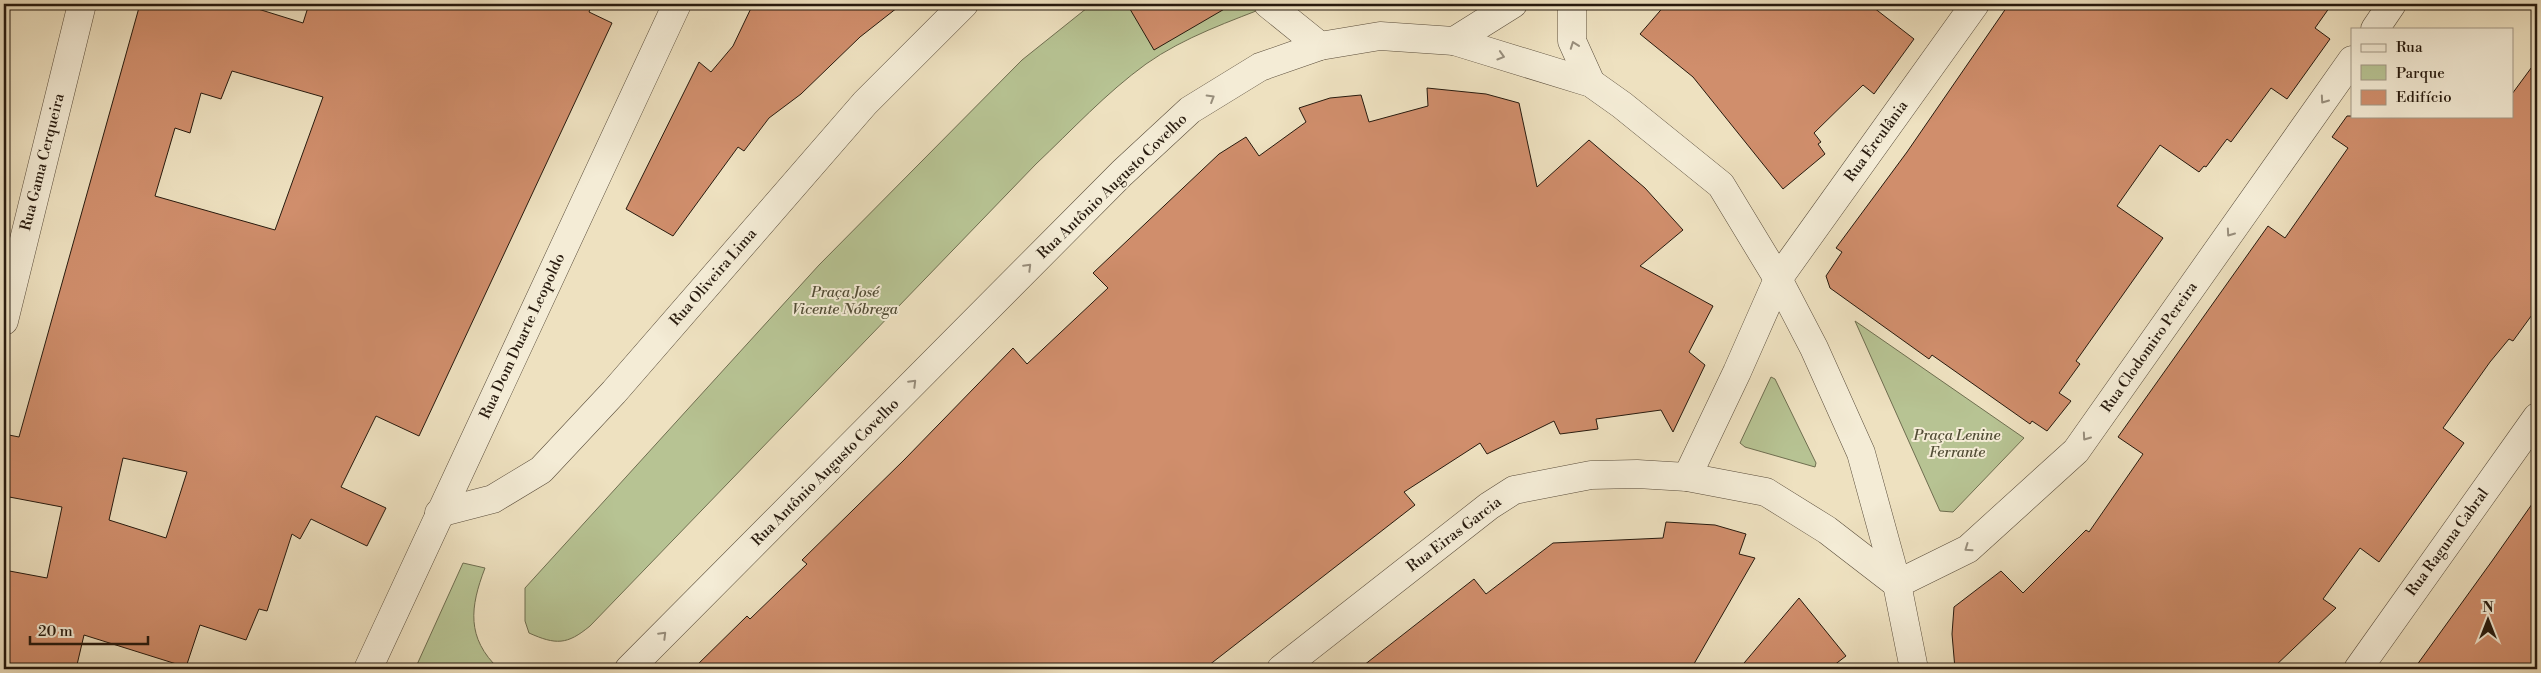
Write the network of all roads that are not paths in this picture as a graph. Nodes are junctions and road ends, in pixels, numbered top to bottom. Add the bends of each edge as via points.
1 (82, 4) edge
2 (677, 4) edge
3 (964, 4) edge
4 (1268, 4) edge
5 (1513, 4) edge
6 (1572, 4) edge
7 (1974, 4) edge
8 (2392, 4) edge
9 (2376, 28) edge
10 (1454, 41) junction
11 (1320, 46) junction
12 (2351, 61) edge
13 (1591, 83) junction
14 (1778, 278) junction
15 (4, 321) edge
16 (2537, 417) edge
17 (1687, 477) junction
18 (438, 513) junction
19 (1897, 584) junction
20 (368, 669) edge
21 (629, 669) edge
22 (1281, 669) edge
23 (1914, 669) edge
24 (2358, 669) edge

1 - 15 street, Rua Gama Cerqueira
2 - 18 street, Rua Dom Duarte Leopoldo
3 - 18 street, Rua Oliveira Lima via 865,103 614,392 541,470 493,500
4 - 11 street
5 - 10 street
13 -> 6 street via 1572,41
7 - 14 street, Rua Erculânia
8 - 9 street
10 - 11 street, Rua Antônio Augusto Covelho via 1380,36
10 -> 13 street, Rua Antônio Augusto Covelho
21 -> 11 street, Rua Antônio Augusto Covelho via 1122,173 1190,110 1260,67
12 -> 19 street, Rua Clodomiro Pereira via 2076,451 1968,549
13 - 14 street, Rua Antônio Augusto Covelho via 1721,185
14 - 17 street
14 - 19 street, Rua Antônio Augusto Covelho via 1814,348 1861,453
16 - 24 street, Rua Raguna Cabral
17 - 19 street, Rua Eiras Garcia via 1766,492 1827,530
17 - 22 street, Rua Eiras Garcia via 1591,475 1514,490 1489,506
18 - 20 street, Rua Dom Duarte Leopoldo
19 - 23 street, Rua Antônio Augusto Covelho

